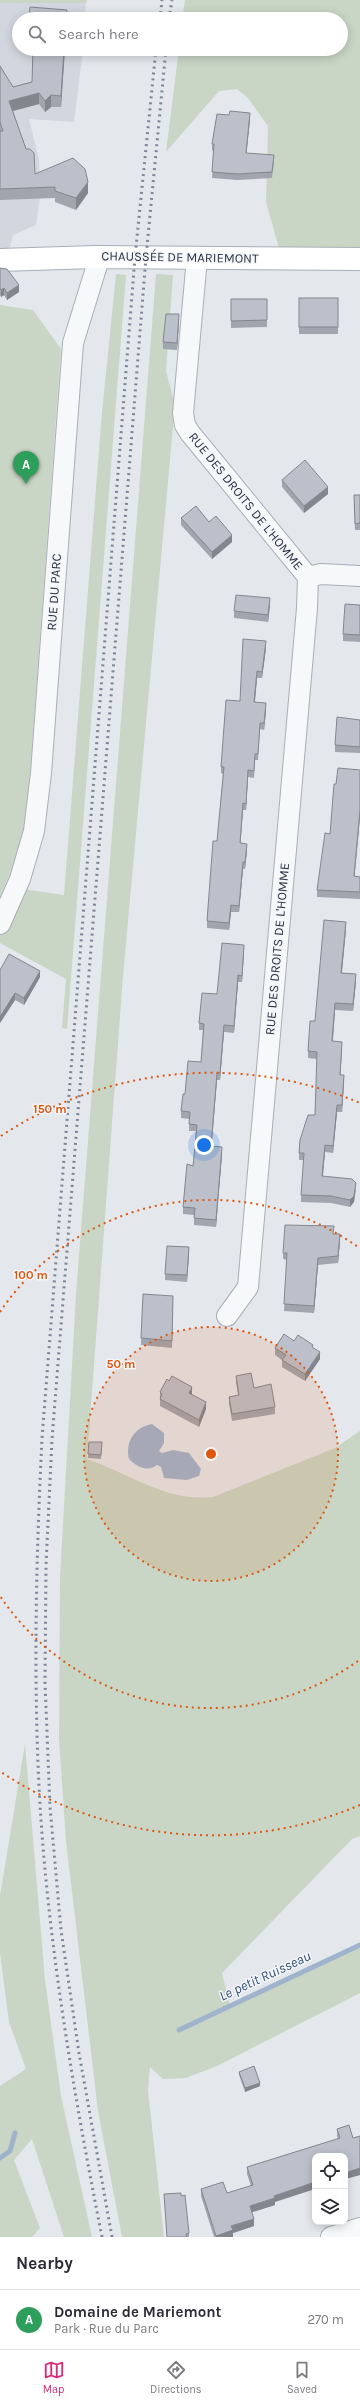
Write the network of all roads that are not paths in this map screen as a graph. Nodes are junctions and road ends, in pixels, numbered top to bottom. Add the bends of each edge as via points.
1 (95, 256) junction
2 (197, 258) junction
3 (360, 259) edge
4 (0, 260) edge
5 (360, 576) edge
6 (308, 577) junction
7 (0, 924) edge
8 (227, 1316) dead end
9 (360, 2228) edge
10 (331, 2237) edge

1 - 2 street, CHAUSSÉE DE MARIEMONT
1 - 4 street, CHAUSSÉE DE MARIEMONT
1 - 7 street, RUE DU PARC via 97,265 73,343 41,773 34,831 20,879
2 - 3 street, CHAUSSÉE DE MARIEMONT
2 - 6 street, RUE DES DROITS DE L'HOMME via 185,425
5 - 6 street, RUE DES DROITS DE L'HOMME via 321,574
6 - 8 street, RUE DES DROITS DE L'HOMME via 248,1287
9 - 10 street

